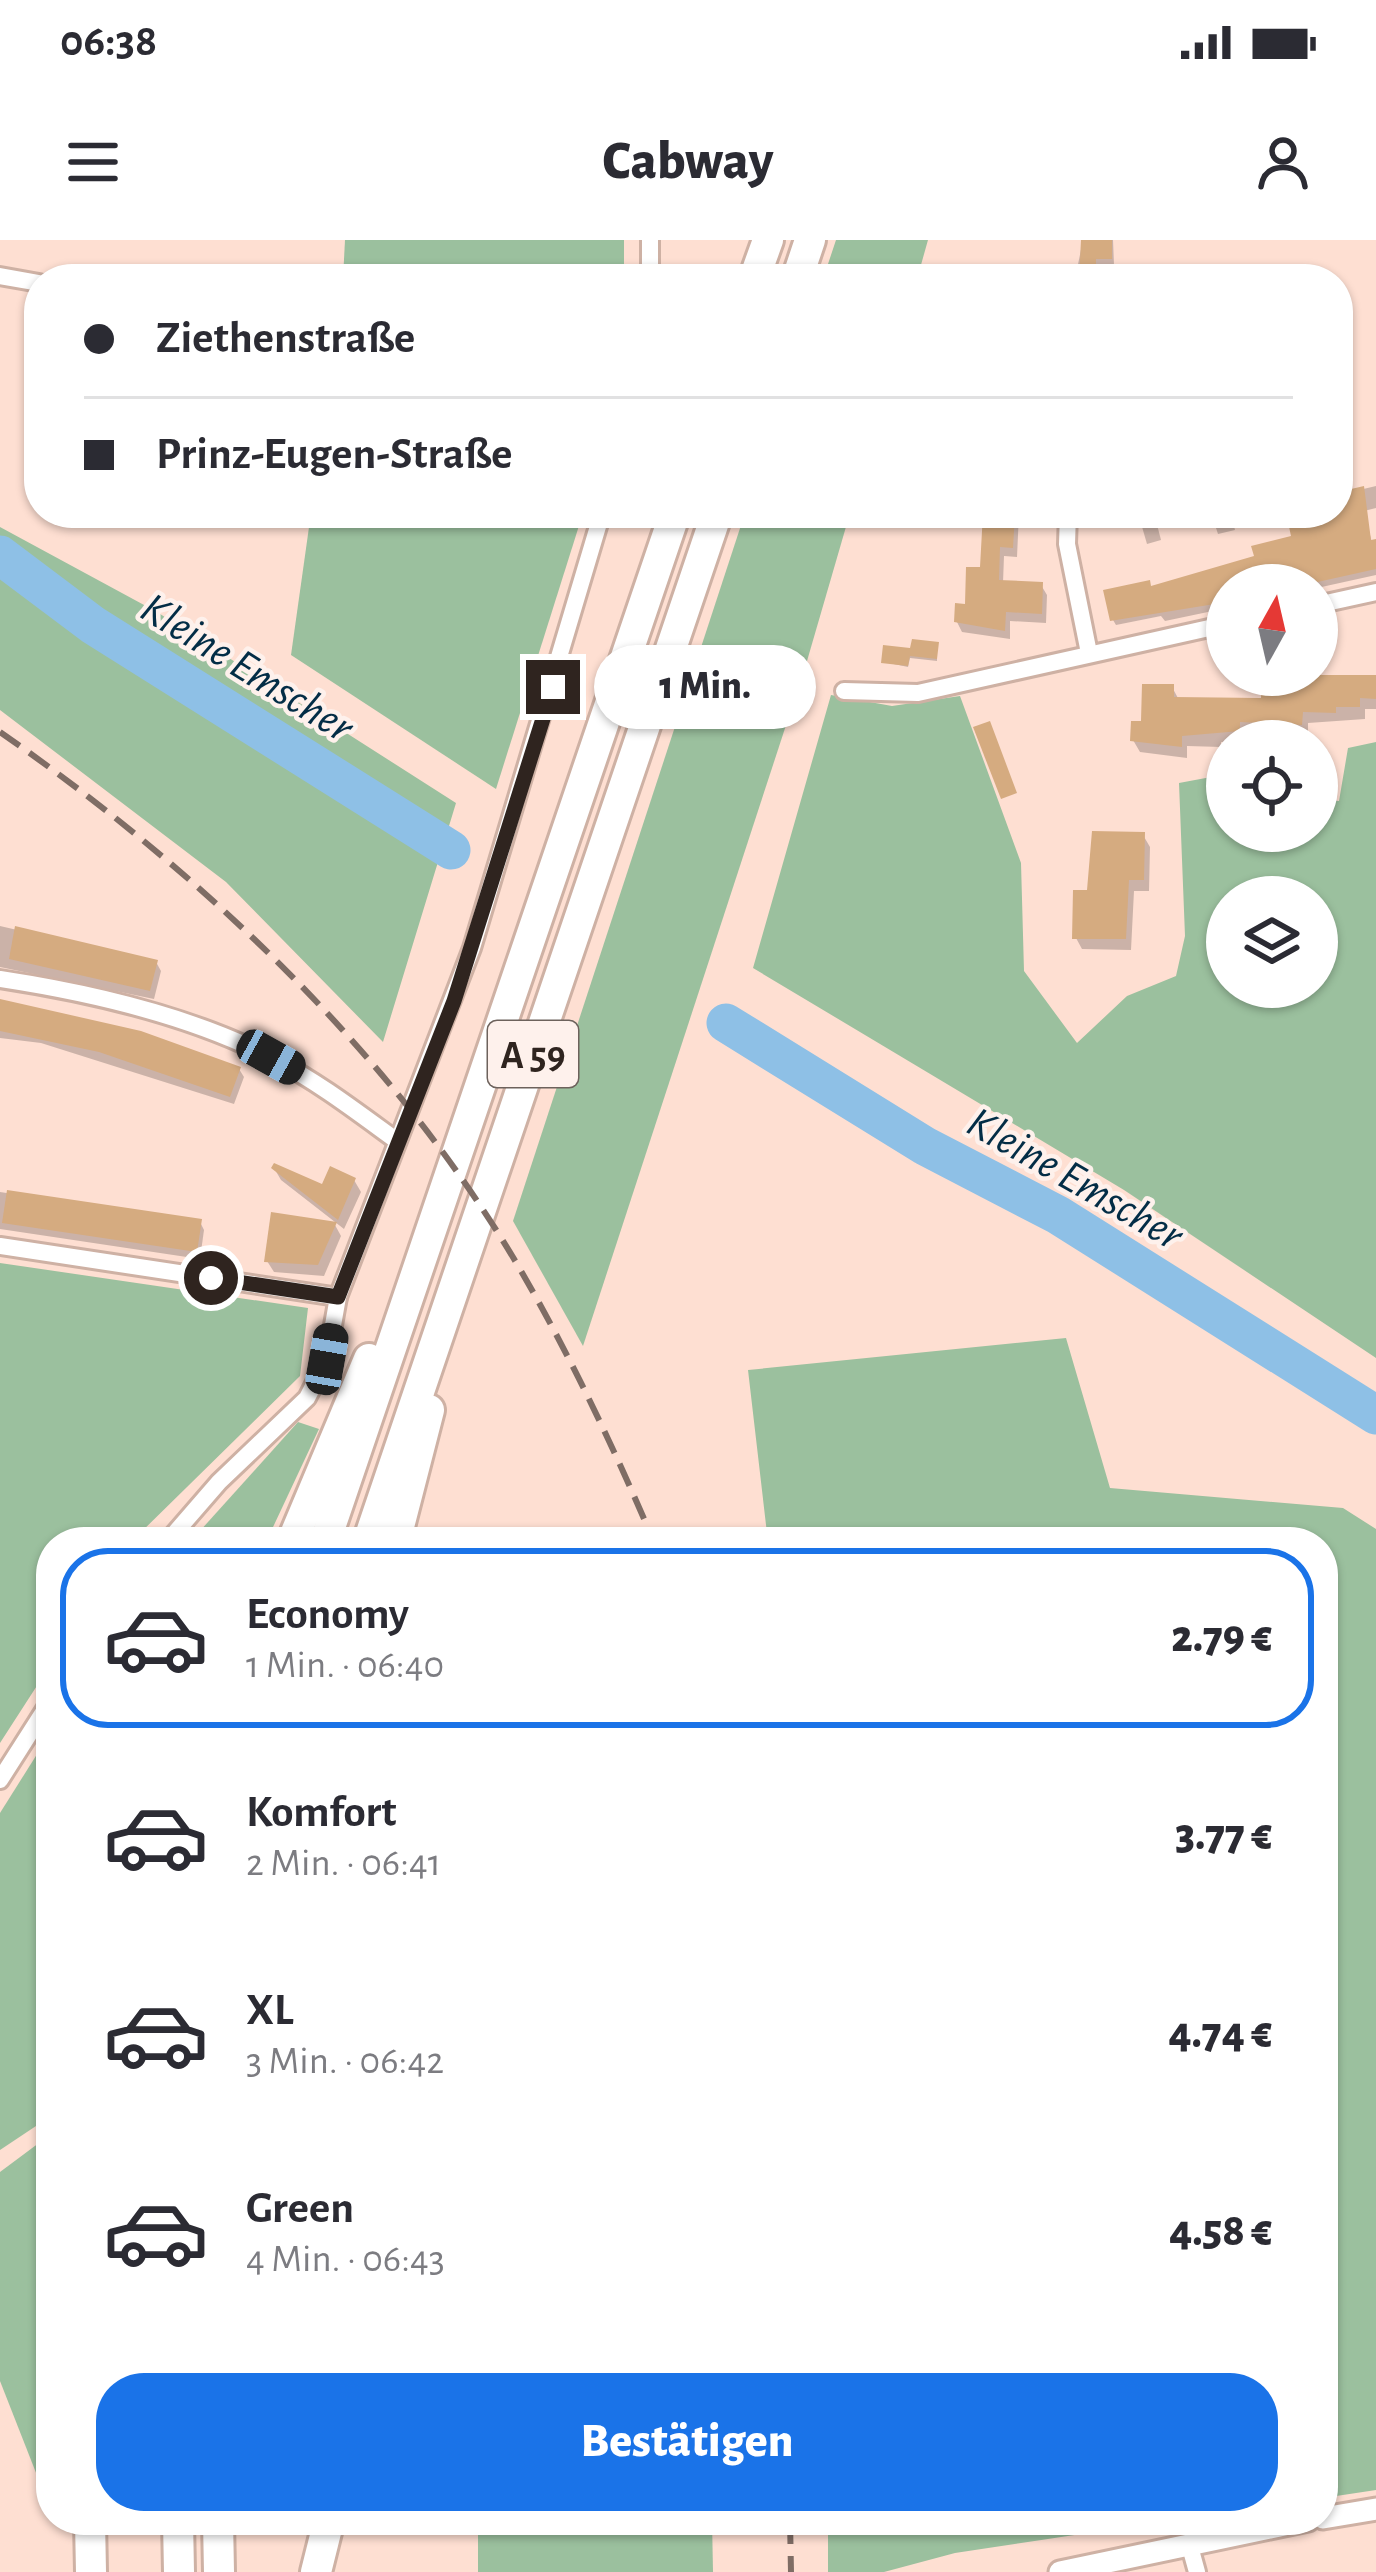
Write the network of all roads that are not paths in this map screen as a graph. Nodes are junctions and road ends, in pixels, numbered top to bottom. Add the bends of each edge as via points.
1 (598, 528) edge
2 (670, 528) edge
3 (712, 528) edge
4 (1067, 528) edge
5 (1376, 592) edge
6 (1338, 600) edge
7 (1206, 628) edge
8 (1089, 653) junction
9 (844, 691) dead end
10 (0, 980) edge
11 (398, 1141) junction
12 (0, 1246) edge
13 (425, 1246) junction
14 (455, 1287) junction
15 (338, 1297) junction
16 (180, 1527) edge
17 (298, 1527) edge
18 (330, 1527) edge
19 (373, 1527) edge
20 (399, 1527) edge
21 (36, 1724) edge
22 (0, 1780) edge
23 (1376, 2509) edge
24 (1338, 2515) edge
25 (91, 2535) edge
26 (178, 2535) edge
27 (218, 2535) edge
28 (325, 2535) edge
29 (330, 2535) edge
30 (1230, 2535) edge
31 (1189, 2543) junction
32 (94, 2572) edge
33 (179, 2572) edge
34 (219, 2572) edge
35 (316, 2572) edge
36 (334, 2572) edge
37 (1060, 2572) edge
38 (1197, 2572) edge

1 - 11 street via 472,949
2 - 13 highway, A 59
3 - 14 highway, A 59
4 - 8 street
5 - 6 street
7 - 8 street
8 - 9 street via 918,693
10 - 11 street via 218,1034 314,1082
11 - 15 street
12 - 15 street
13 - 17 highway
13 - 18 highway, A 59
14 - 19 highway, A 59
14 - 20 highway
15 - 16 street via 327,1359 307,1398
21 - 22 street
23 - 24 street
25 - 32 highway
26 - 33 highway
27 - 34 highway
28 - 35 highway
29 - 36 highway
30 - 31 street
31 - 37 street
31 - 38 street

